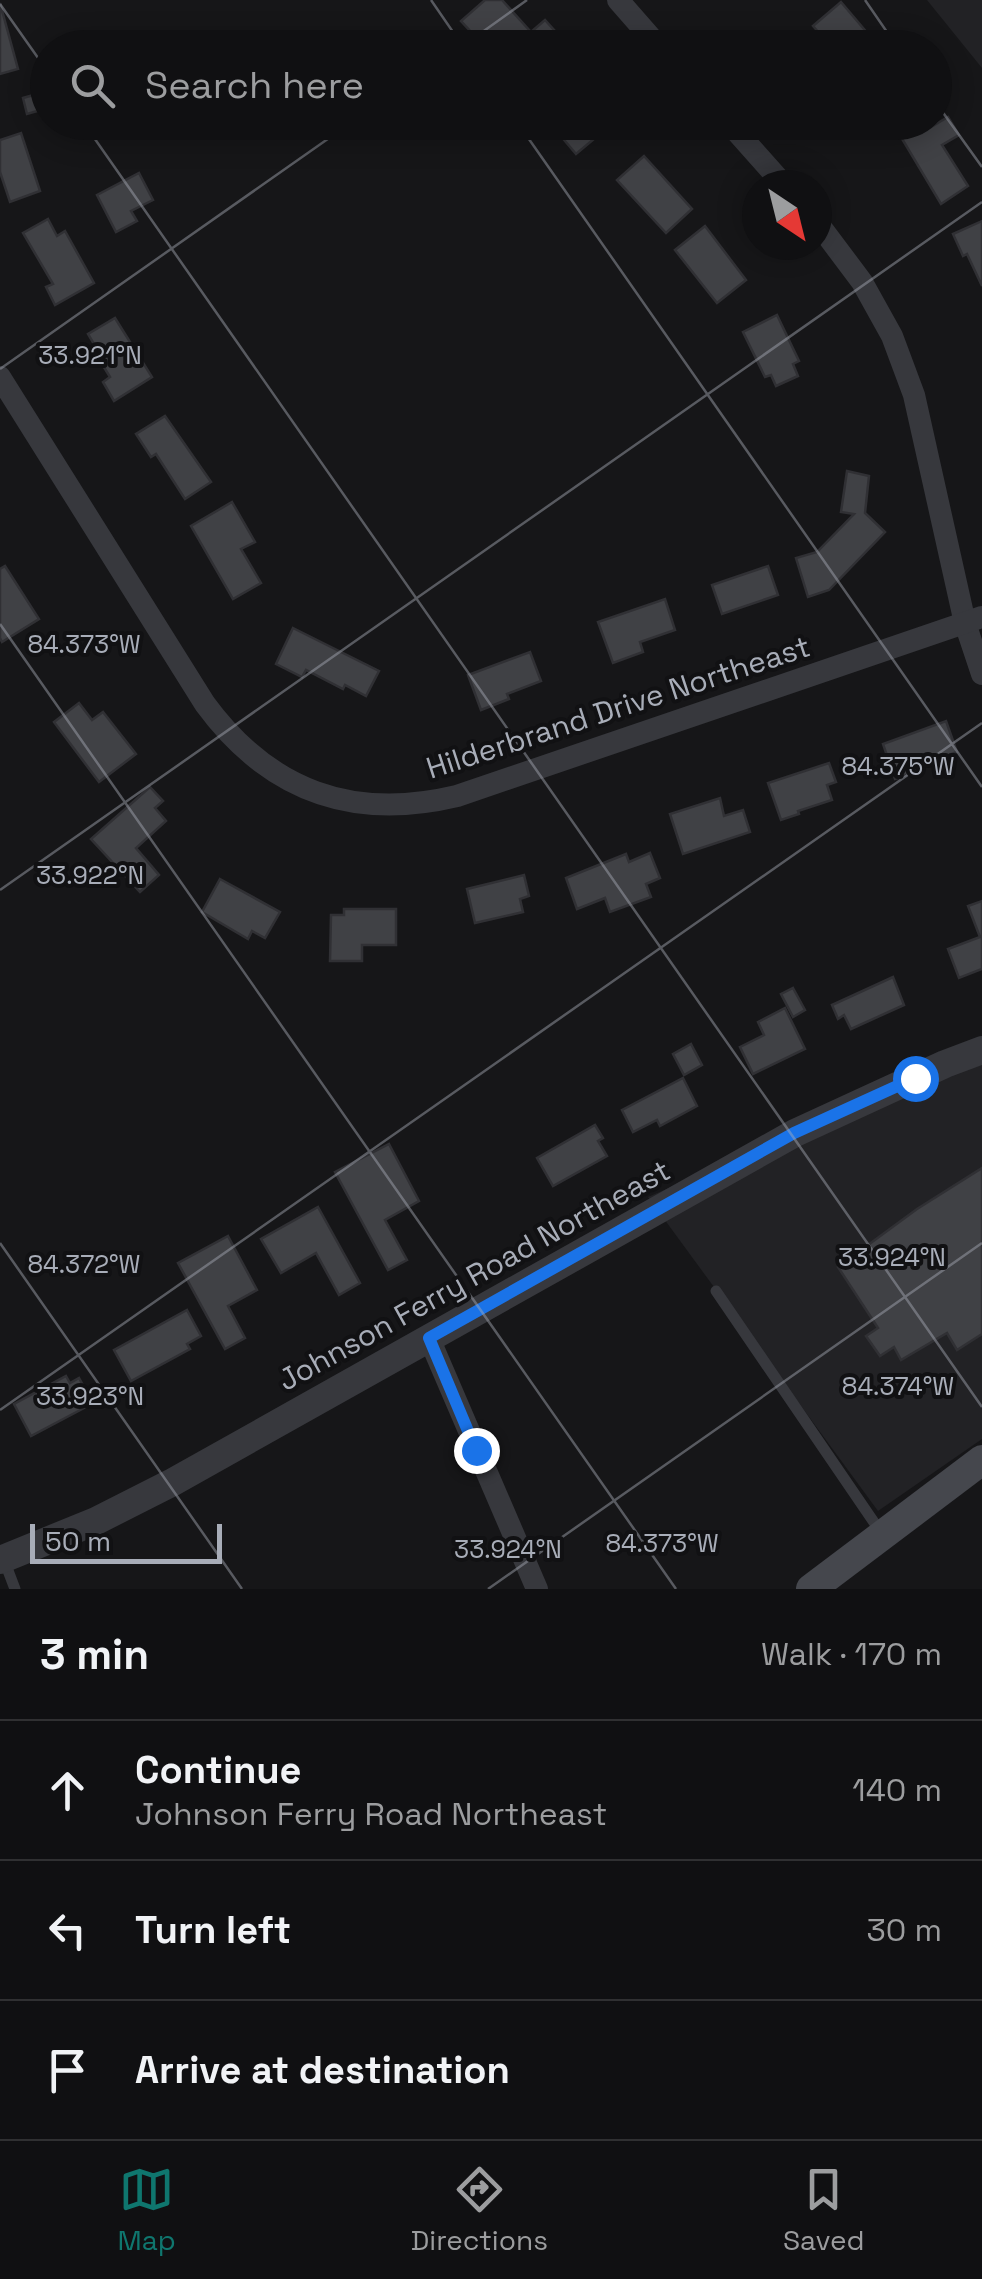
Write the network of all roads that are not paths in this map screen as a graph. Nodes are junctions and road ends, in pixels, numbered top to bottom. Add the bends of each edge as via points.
1 (618, 0) edge
2 (644, 30) edge
3 (744, 140) edge
4 (771, 170) edge
5 (832, 242) edge
6 (0, 377) edge
7 (974, 620) edge
8 (982, 674) edge
9 (982, 1050) edge
10 (716, 1291) dead end
11 (429, 1338) junction
12 (982, 1460) edge
13 (882, 1534) junction
14 (2, 1559) edge
15 (16, 1589) edge
16 (537, 1589) edge
17 (811, 1589) edge

1 - 2 street
3 - 4 street
5 - 7 street via 892,336
6 - 7 street, Hilderbrand Drive Northeast via 223,728 288,780 330,797 374,806 457,796
7 - 8 street
9 - 11 street, Johnson Ferry Road Northeast via 794,1133
10 - 13 lane
11 - 14 street, Johnson Ferry Road Northeast via 173,1482
11 - 16 street
12 - 13 main road
13 - 17 main road
14 - 15 lane

